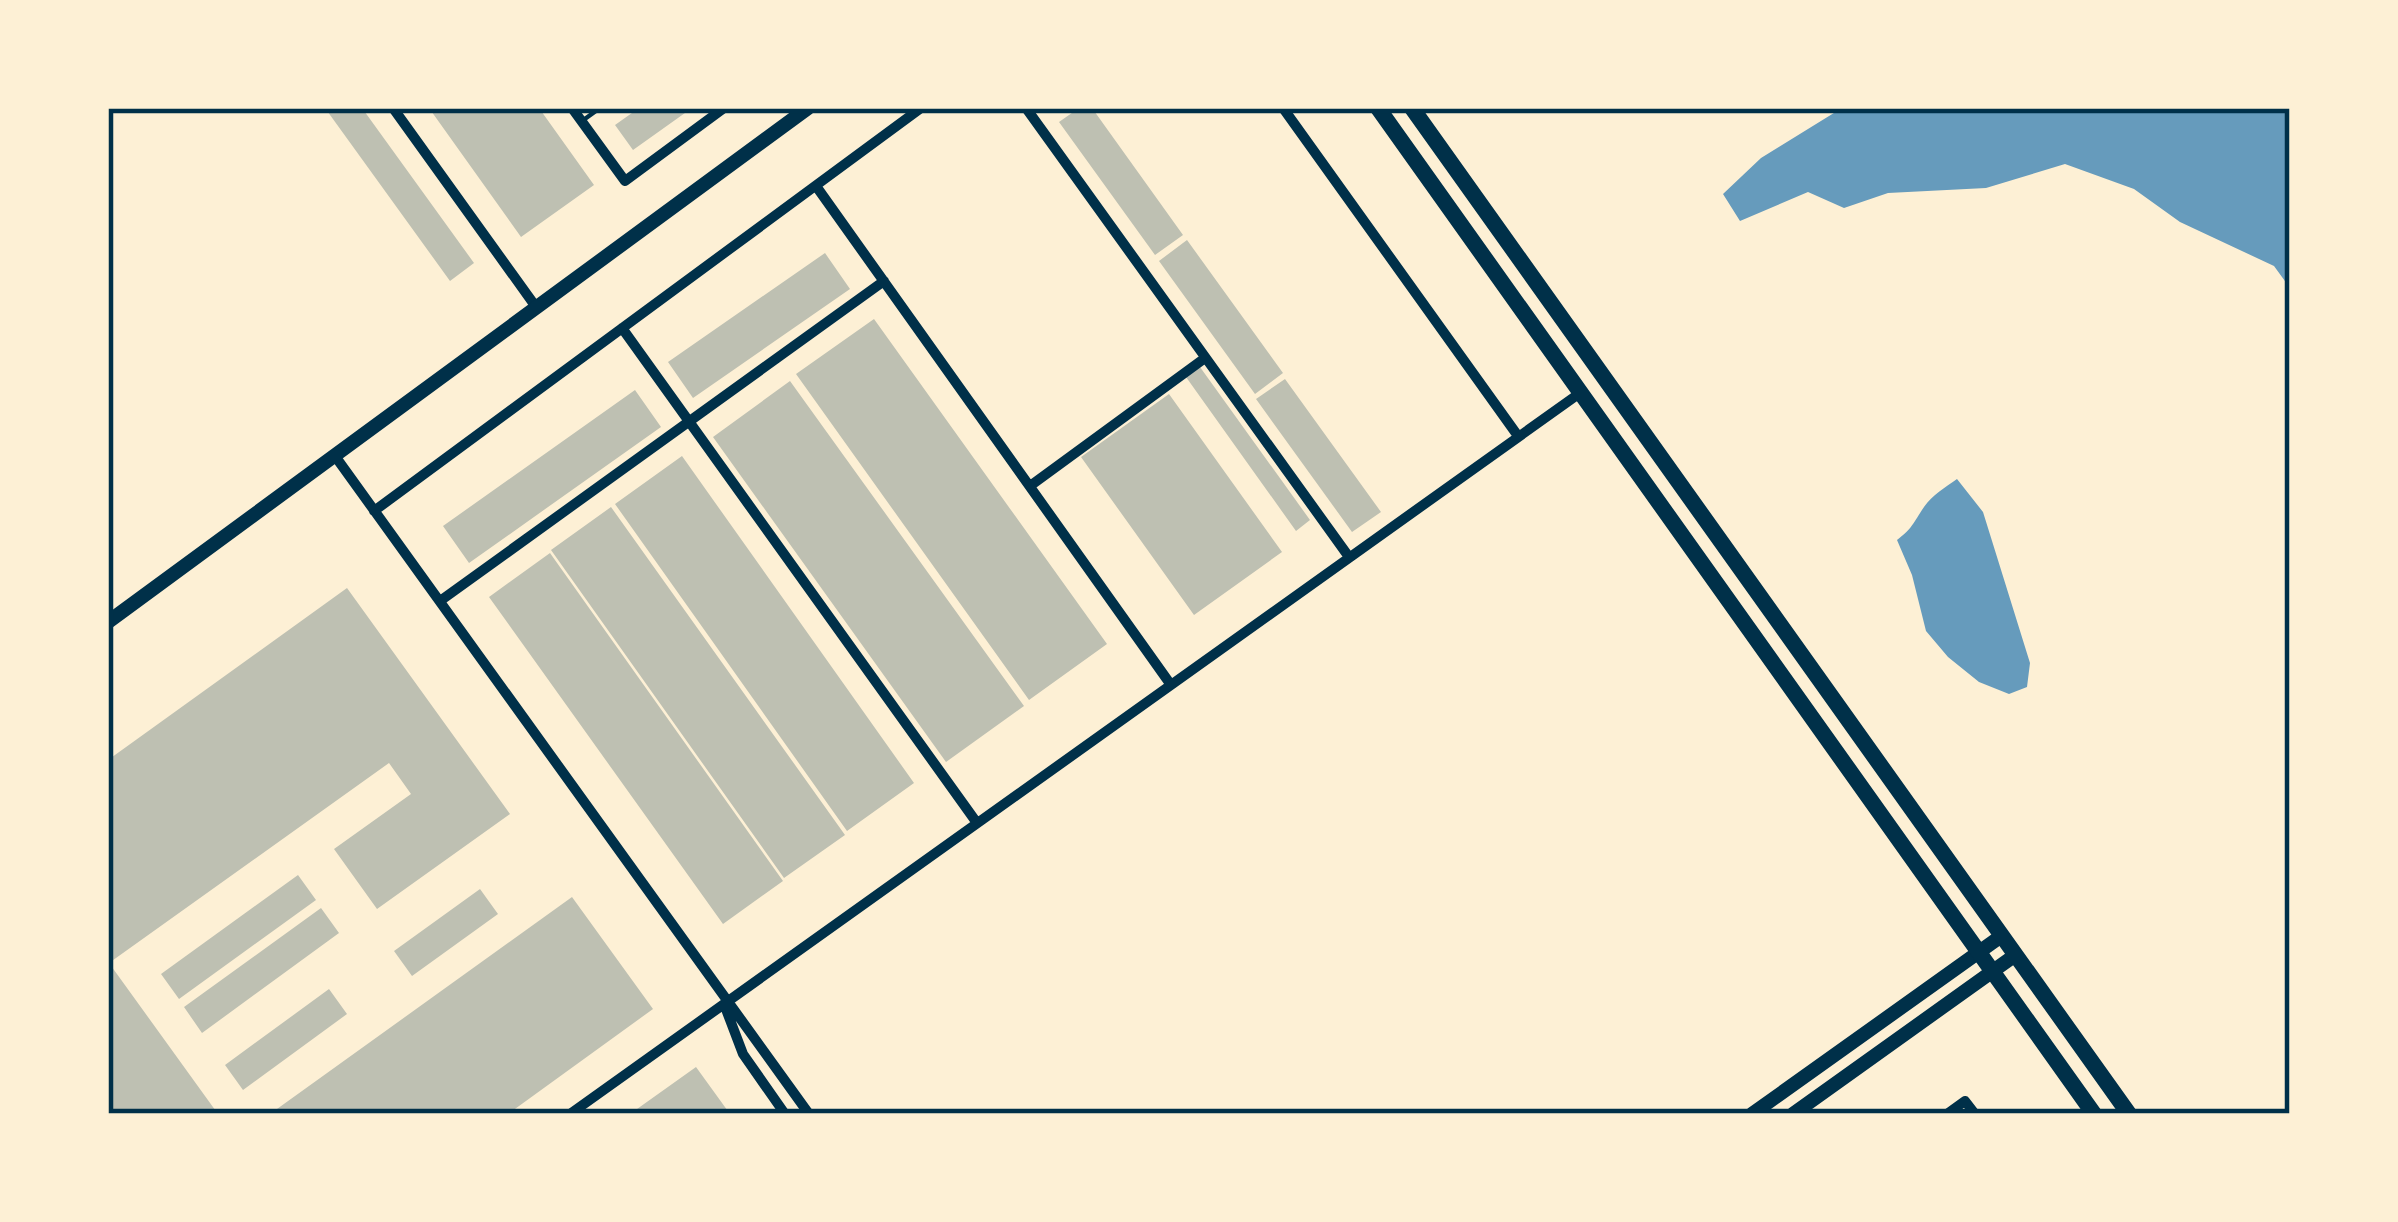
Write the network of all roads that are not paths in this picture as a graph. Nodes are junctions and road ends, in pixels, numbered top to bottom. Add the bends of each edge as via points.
1 (393, 108) edge
2 (572, 108) edge
3 (600, 108) edge
4 (724, 108) edge
5 (808, 108) edge
6 (921, 108) edge
7 (1026, 108) edge
8 (1283, 108) edge
9 (1378, 108) edge
10 (1412, 108) edge
11 (582, 122) junction
12 (816, 186) junction
13 (884, 281) junction
14 (536, 308) junction
15 (622, 328) junction
16 (1205, 358) junction
17 (1580, 393) junction
18 (689, 421) junction
19 (1518, 436) junction
20 (334, 456) junction
21 (1030, 486) junction
22 (374, 511) junction
23 (1349, 557) junction
24 (440, 601) junction
25 (108, 622) edge
26 (1171, 685) junction
27 (977, 824) junction
28 (2000, 937) junction
29 (1977, 954) junction
30 (2014, 956) junction
31 (1991, 973) junction
32 (726, 1003) junction
33 (570, 1114) edge
34 (785, 1114) edge
35 (809, 1114) edge
36 (1752, 1114) edge
37 (1792, 1114) edge
38 (1947, 1114) edge
39 (1975, 1114) edge
40 (2094, 1114) edge
41 (2129, 1114) edge

1 - 14 street
2 - 11 street
3 - 11 lane
4 - 11 street via 625,181
5 - 14 street
6 - 12 street
7 - 16 street
8 - 19 street
9 - 17 highway
10 - 28 highway
12 - 13 street
12 - 15 street
13 - 18 street
13 - 21 street
14 - 20 street
15 - 18 street
15 - 22 street
16 - 21 street
16 - 23 street
17 - 19 street
17 - 29 highway
18 - 24 street
18 - 27 street
19 - 23 street
20 - 22 street
20 - 25 street
21 - 26 street
22 - 24 street
23 - 26 street
24 - 32 street
26 - 27 street
27 - 32 street
28 - 29 street
28 - 30 highway
29 - 31 highway
29 - 36 street
30 - 31 street
30 - 41 highway
31 - 37 street
31 - 40 highway
32 - 33 street
32 - 34 street via 743,1054
32 - 35 street
38 - 39 street via 1965,1101

